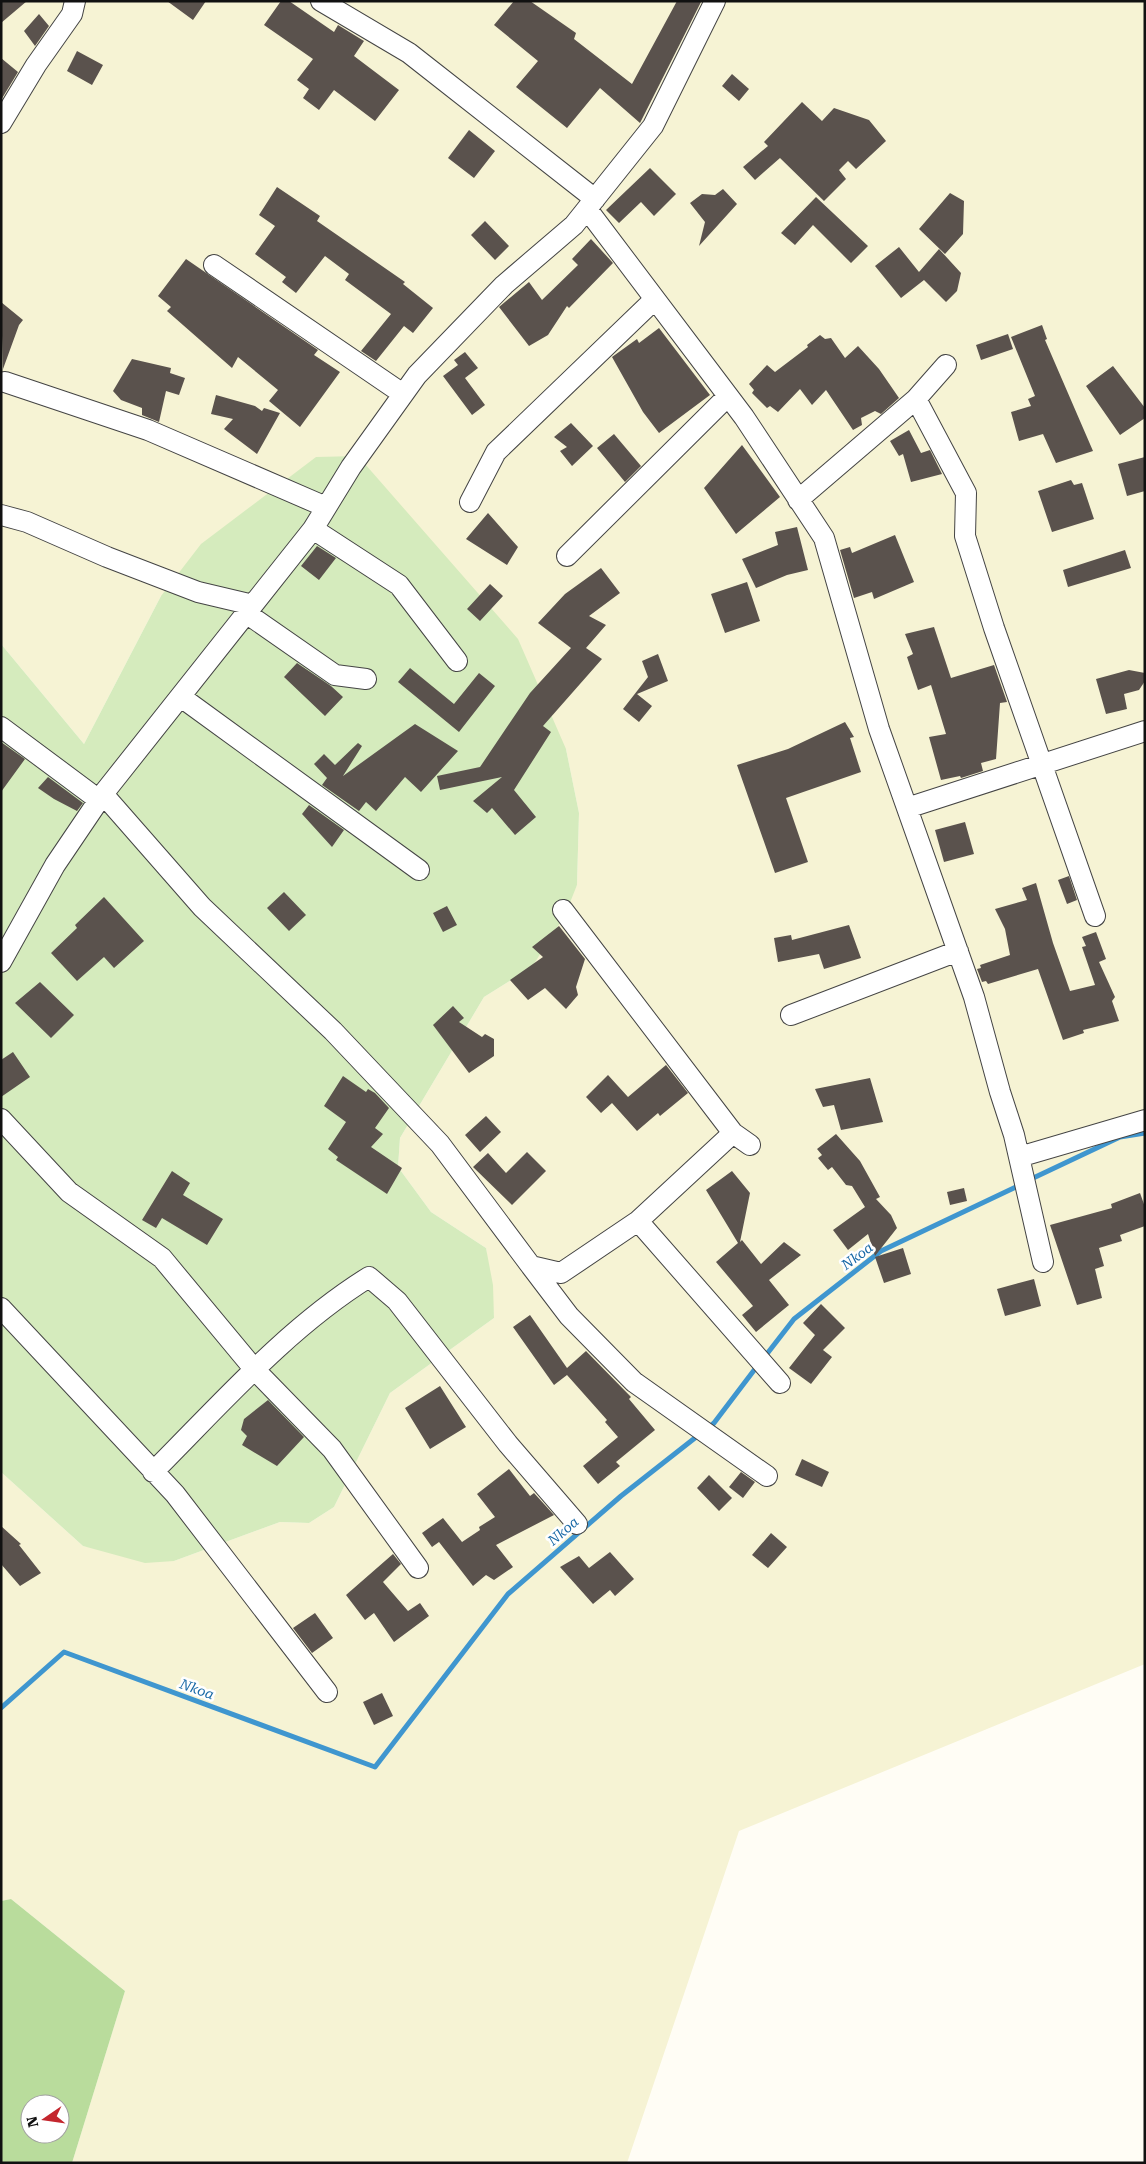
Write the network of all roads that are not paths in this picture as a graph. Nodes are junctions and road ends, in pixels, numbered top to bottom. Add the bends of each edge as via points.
1 (75, 1) edge
2 (321, 1) edge
3 (715, 1) edge
4 (1, 123) edge
5 (591, 204) junction
6 (214, 264) dead end
7 (655, 299) junction
8 (946, 364) dead end
9 (5, 382) dead end
10 (403, 394) junction
11 (728, 396) junction
12 (916, 399) junction
13 (798, 500) junction
14 (470, 502) dead end
15 (326, 507) junction
16 (1, 515) edge
17 (313, 529) junction
18 (567, 556) dead end
19 (249, 609) junction
20 (457, 661) dead end
21 (366, 679) dead end
22 (181, 697) junction
23 (1, 727) edge
24 (1145, 731) edge
25 (1041, 765) junction
26 (101, 797) junction
27 (907, 808) junction
28 (419, 870) dead end
29 (563, 910) dead end
30 (1096, 916) dead end
31 (958, 951) junction
32 (1, 962) edge
33 (791, 1015) dead end
34 (1, 1119) edge
35 (1145, 1120) edge
36 (733, 1133) junction
37 (750, 1145) dead end
38 (1019, 1157) junction
39 (638, 1221) junction
40 (1043, 1262) dead end
41 (531, 1266) junction
42 (1, 1308) edge
43 (255, 1370) junction
44 (780, 1383) dead end
45 (153, 1472) junction
46 (767, 1476) dead end
47 (577, 1524) dead end
48 (418, 1568) dead end
49 (327, 1692) dead end

1 - 4 street via 72,14
2 - 5 street via 409,53
3 - 5 street via 653,126
5 - 7 street
5 - 10 street via 574,225 504,285 417,375
6 - 10 street
7 - 11 street
7 - 14 street via 496,452
8 - 12 street
9 - 15 street via 148,430
10 - 15 street
11 - 13 street
11 - 18 street
12 - 13 street
12 - 25 street via 966,493 965,536
13 - 27 street via 824,538 879,728
15 - 17 street
16 - 19 street via 27,522 107,557
17 - 19 street
17 - 20 street via 399,585
19 - 21 street via 335,675
19 - 22 street
22 - 26 street
22 - 28 street
23 - 26 street
24 - 25 street
25 - 27 street
25 - 30 street
26 - 32 street via 55,865
26 - 41 street via 202,907 333,1031 440,1144
27 - 31 street
29 - 36 street
31 - 33 street
31 - 38 street
34 - 43 street via 69,1192 162,1258
35 - 38 street
36 - 37 street
36 - 39 street
38 - 40 street
39 - 41 street via 561,1273
39 - 44 street
41 - 46 street via 569,1316 634,1382
42 - 45 street
43 - 45 street
43 - 47 street via 337,1297 369,1278 396,1301 508,1444
43 - 48 street via 332,1449
45 - 49 street via 175,1494

